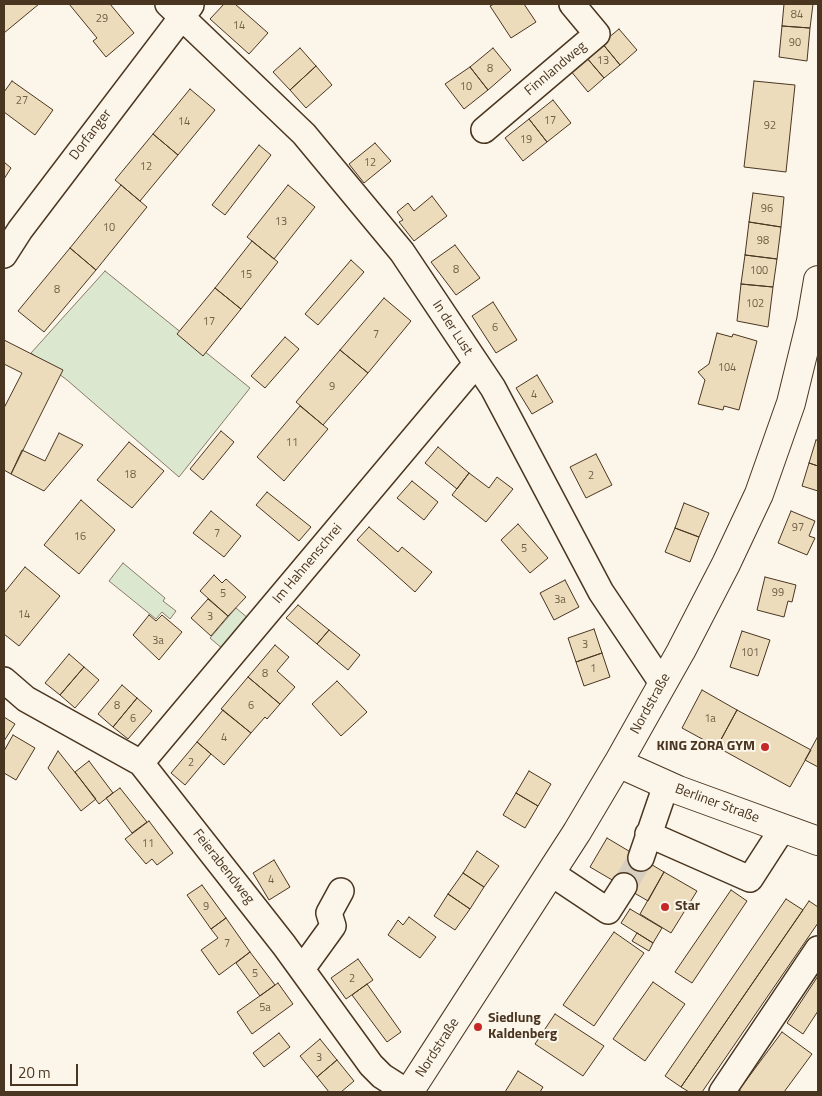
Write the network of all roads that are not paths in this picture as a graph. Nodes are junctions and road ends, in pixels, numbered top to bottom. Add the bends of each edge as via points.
1 (572, 4) edge
2 (180, 8) edge
3 (484, 130) dead end
4 (4, 255) edge
5 (818, 280) edge
6 (476, 364) junction
7 (4, 680) edge
8 (662, 683) junction
9 (141, 763) junction
10 (618, 763) junction
11 (666, 785) junction
12 (783, 828) junction
13 (648, 834) junction
14 (818, 841) edge
15 (641, 858) tunnel mouth
16 (550, 873) junction
17 (624, 886) tunnel mouth
18 (341, 891) dead end
19 (818, 949) edge
20 (300, 967) junction
21 (408, 1092) edge
22 (722, 1092) edge

1 - 3 street, Finnlandweg via 597,34
2 - 4 street, Dorfanger
2 - 6 street, In der Lust via 304,134 402,252
5 - 8 main road, Nordstraße via 791,403 759,494 726,564
6 - 8 street, In der Lust via 510,416 601,592
6 - 9 street, Im Hahnenschrei
7 - 9 street, Feierabendweg via 26,699
8 - 10 main road, Nordstraße
9 - 20 street, Feierabendweg
10 - 11 main road, Berliner Straße
10 - 16 main road, Nordstraße
11 - 12 main road, Berliner Straße
11 - 13 street
12 - 13 street via 750,879
12 - 14 main road, Berliner Straße
13 - 15 street
16 - 17 street via 608,911
16 - 21 main road, Nordstraße
18 - 20 street via 329,913 333,926
19 - 22 street
20 - 21 street, Feierabendweg via 371,1065

